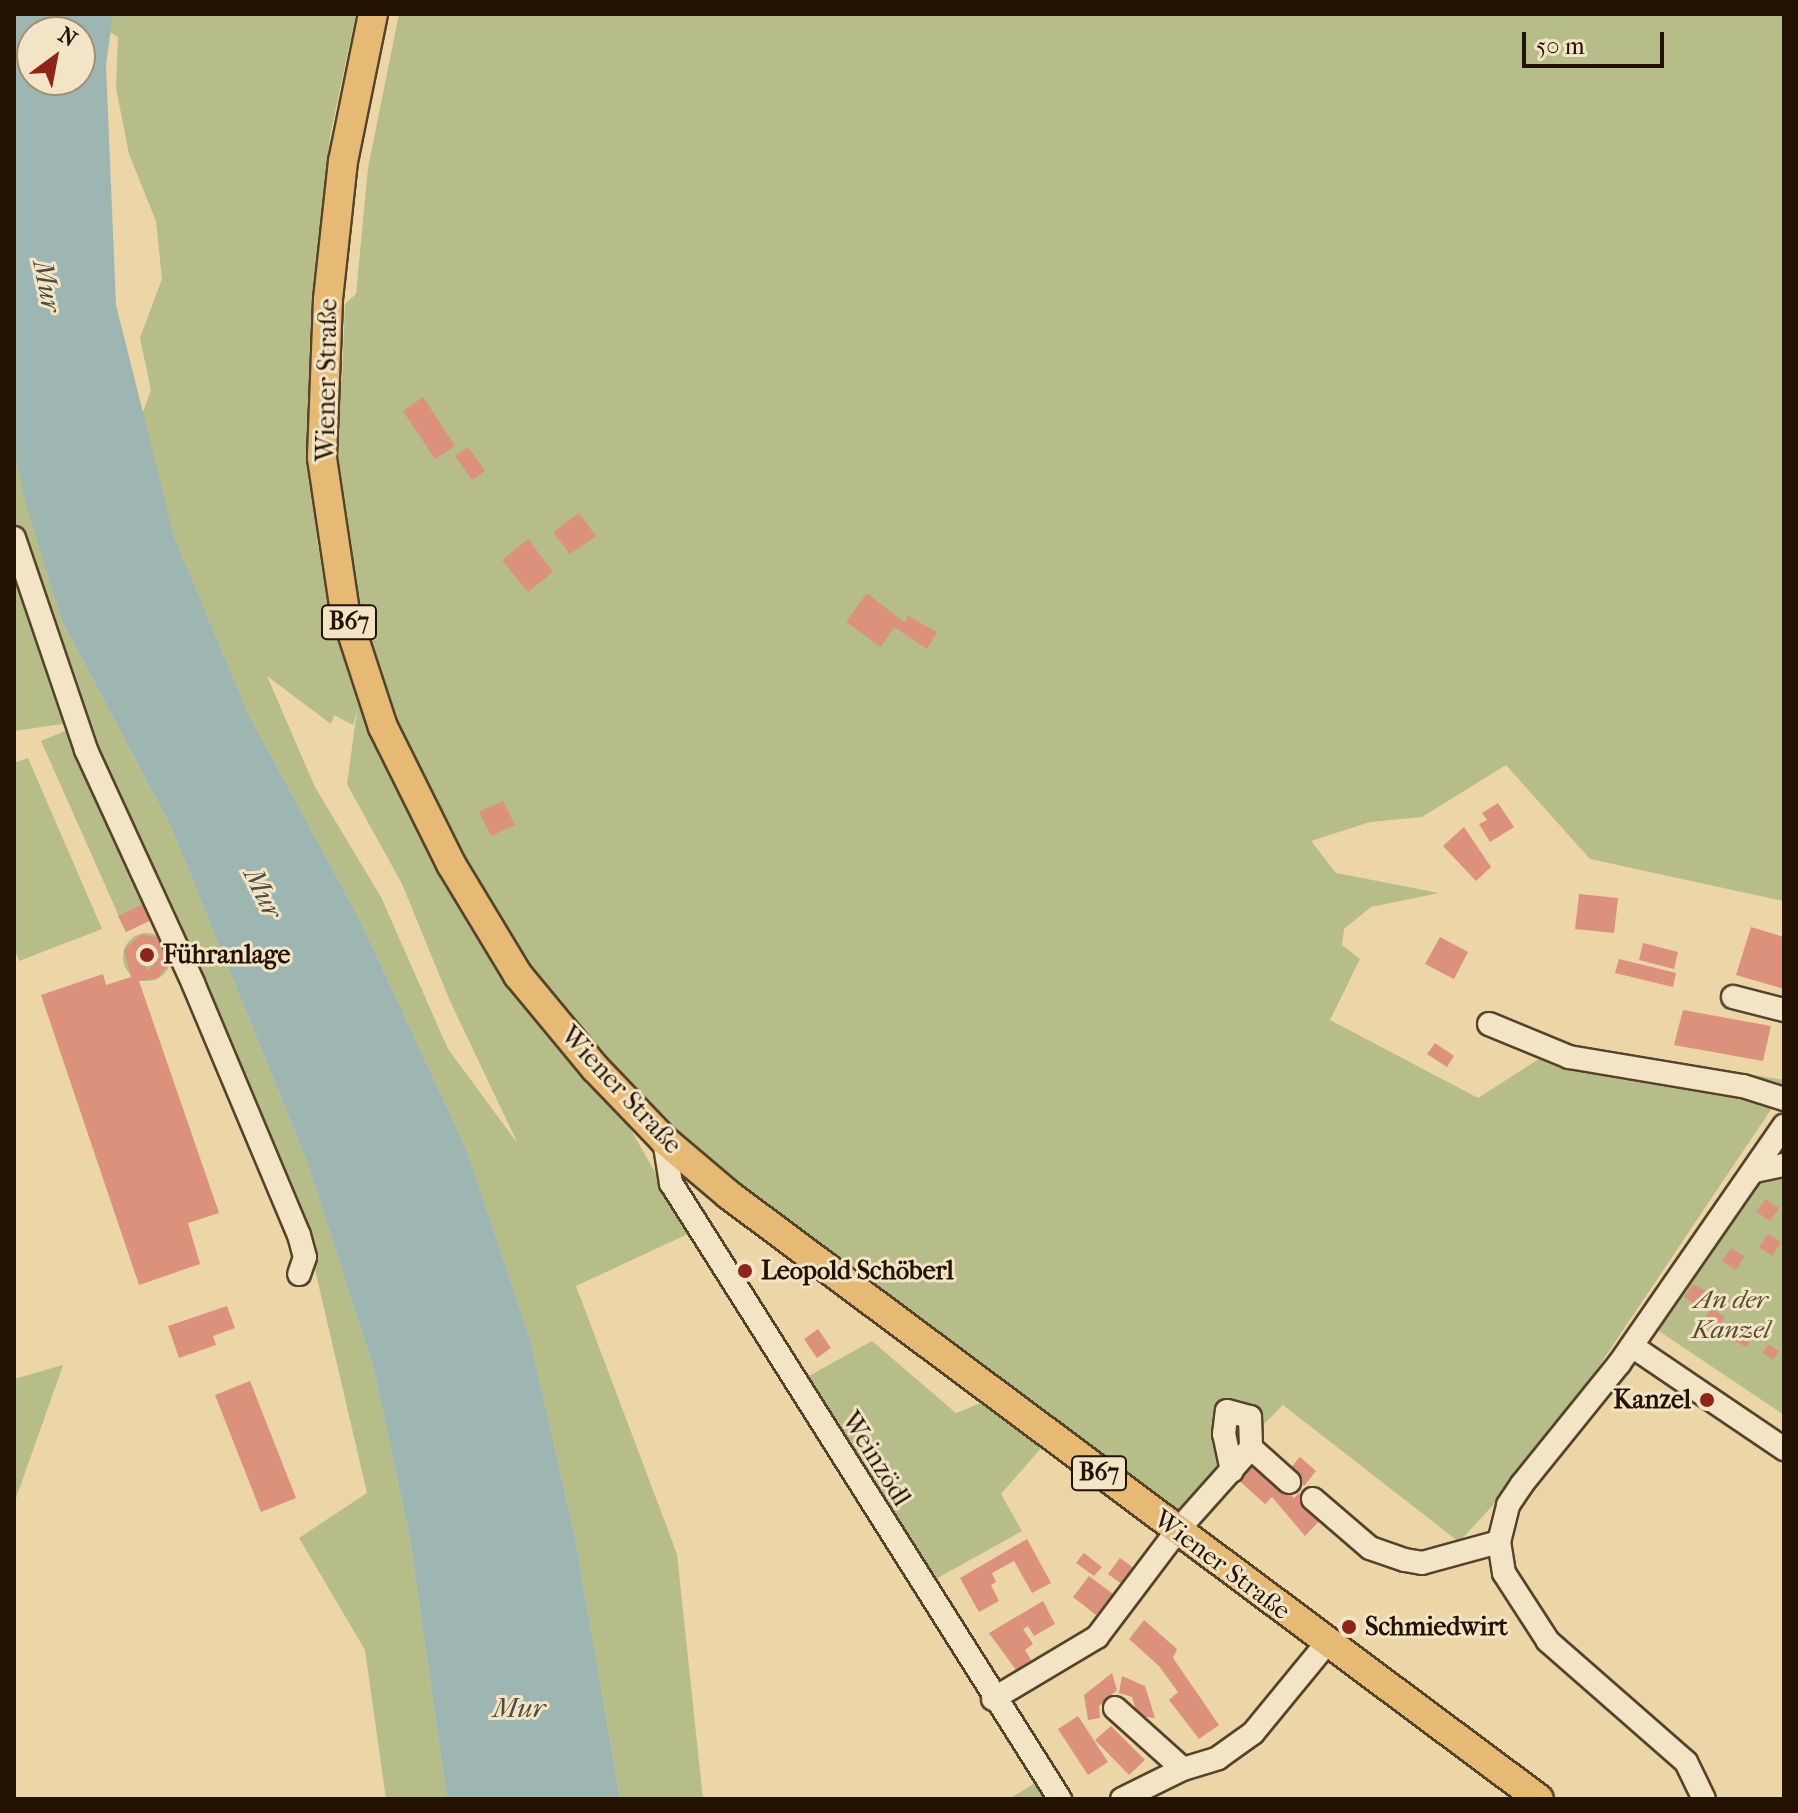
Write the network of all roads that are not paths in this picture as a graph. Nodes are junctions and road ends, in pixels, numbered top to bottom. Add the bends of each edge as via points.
1 (373, 14) edge
2 (14, 538) edge
3 (1733, 997) dead end
4 (1784, 1010) edge
5 (1489, 1024) dead end
6 (1784, 1099) edge
7 (1784, 1126) edge
8 (664, 1140) junction
9 (1784, 1165) edge
10 (1755, 1171) junction
11 (299, 1274) dead end
12 (1632, 1346) junction
13 (1252, 1446) junction
14 (1784, 1449) edge
15 (1232, 1471) junction
16 (1289, 1482) dead end
17 (1313, 1499) dead end
18 (1177, 1531) junction
19 (1499, 1542) junction
20 (1327, 1643) junction
21 (993, 1699) junction
22 (1115, 1708) dead end
23 (1183, 1769) junction
24 (1060, 1799) edge
25 (1122, 1799) edge
26 (1539, 1799) edge
27 (1704, 1799) edge

1 - 8 main road, Wiener Straße / B67 via 343,161 328,300 322,458 345,611 383,727 466,888 518,975
2 - 11 street via 86,750 193,983 299,1235 305,1257
3 - 4 street
5 - 6 street via 1569,1057 1743,1086
7 - 10 street
8 - 18 main road, Wiener Straße / B67 via 862,1298
8 - 21 street, Weinzödl via 671,1183
9 - 10 street
10 - 12 street via 1713,1223
12 - 14 street
12 - 19 street via 1522,1484 1508,1505
13 - 15 street
13 - 15 street via 1224,1434
13 - 16 street
15 - 18 street
17 - 19 street via 1370,1548 1405,1560 1445,1558 1467,1547
18 - 20 main road, Wiener Straße / B67
18 - 21 street via 1097,1637
19 - 27 street via 1504,1573 1548,1641 1686,1762
20 - 23 street via 1253,1733 1218,1758
20 - 26 main road, Wiener Straße / B67
21 - 24 street, Weinzödl
22 - 23 street
23 - 25 street

